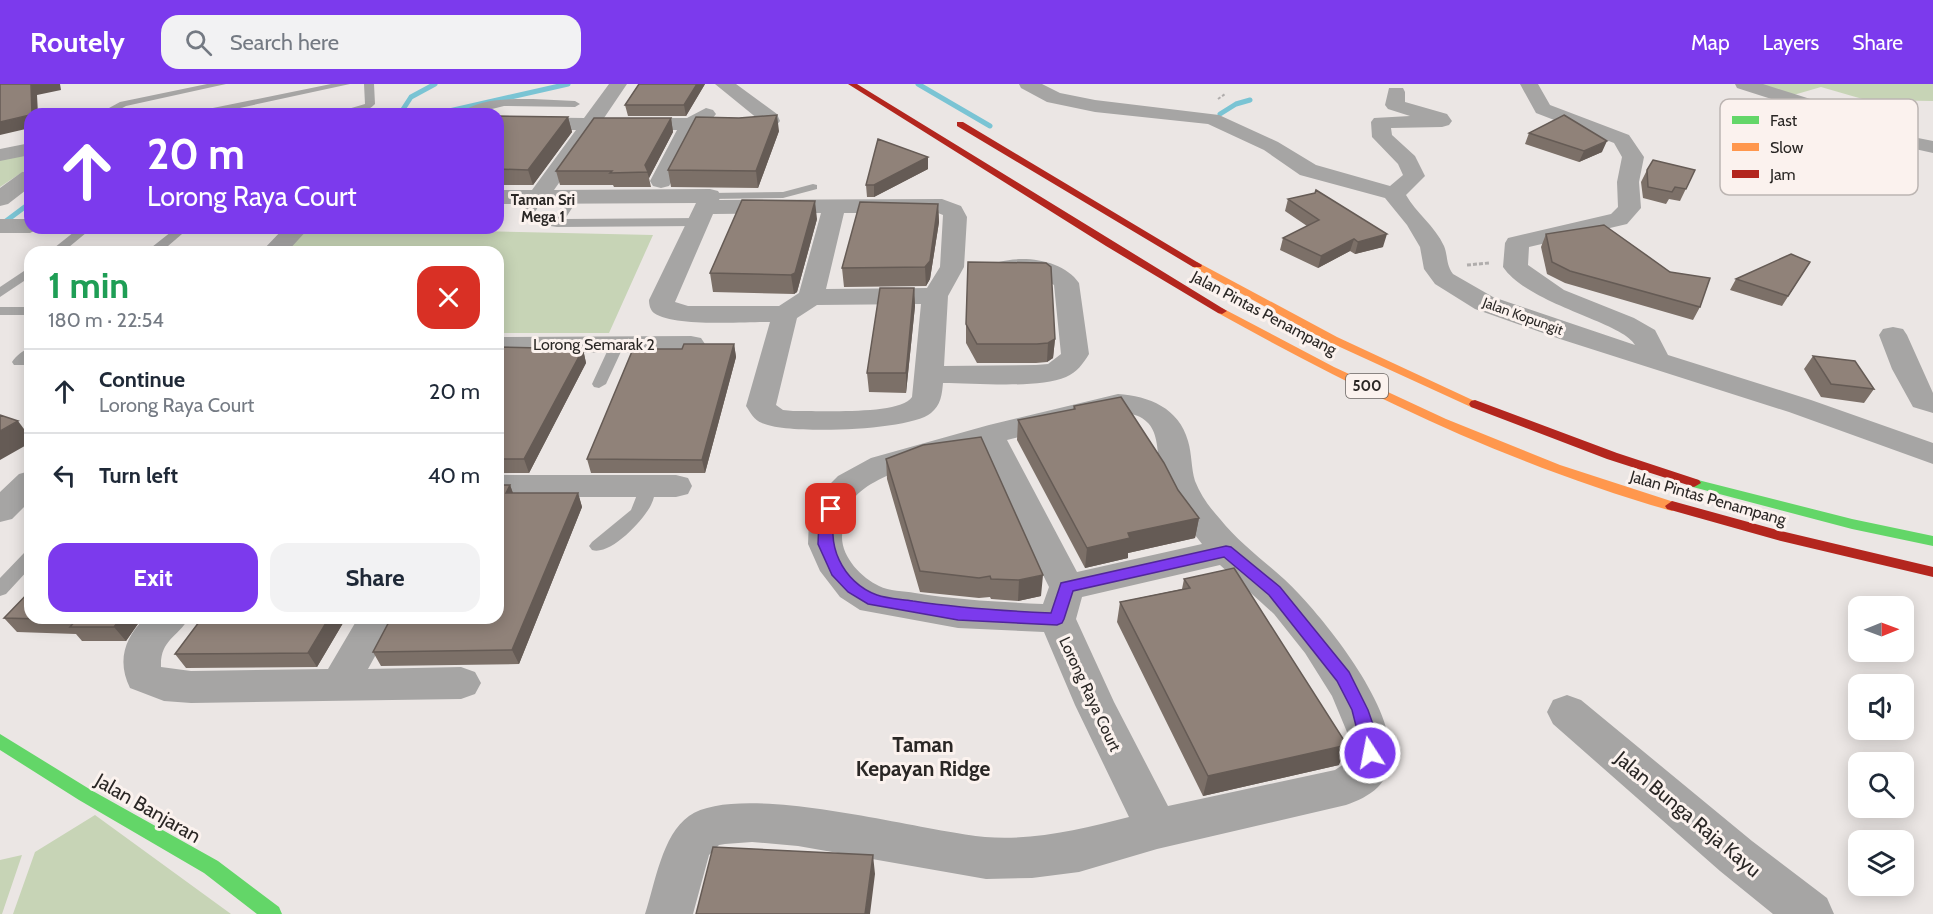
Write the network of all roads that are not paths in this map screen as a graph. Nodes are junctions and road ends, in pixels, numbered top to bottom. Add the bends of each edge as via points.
1 (221, 84) edge
2 (345, 84) edge
3 (369, 84) edge
4 (618, 84) edge
5 (852, 84) edge
6 (1028, 84) edge
7 (1529, 84) edge
8 (1744, 84) edge
9 (725, 86) edge
10 (1396, 92) dead end
11 (1794, 99) edge
12 (575, 104) dead end
13 (115, 108) edge
14 (227, 108) edge
15 (360, 108) edge
16 (476, 108) edge
17 (952, 120) dead end
18 (504, 123) edge
19 (590, 123) junction
20 (690, 124) junction
21 (1918, 143) edge
22 (1933, 147) edge
23 (24, 150) edge
24 (0, 155) edge
25 (24, 181) edge
26 (661, 181) dead end
27 (1065, 186) junction
28 (813, 187) dead end
29 (1394, 194) junction
30 (504, 197) edge
31 (538, 197) junction
32 (573, 197) junction
33 (1035, 197) junction
34 (0, 199) edge
35 (834, 206) junction
36 (705, 208) junction
37 (557, 223) junction
38 (0, 226) edge
39 (24, 226) edge
40 (78, 234) edge
41 (176, 234) edge
42 (291, 234) edge
43 (63, 246) edge
44 (161, 246) edge
45 (279, 246) edge
46 (973, 266) junction
47 (24, 280) edge
48 (0, 293) edge
49 (935, 296) junction
50 (811, 297) junction
51 (0, 311) edge
52 (24, 311) edge
53 (784, 314) junction
54 (1893, 334) dead end
55 (618, 344) junction
56 (690, 344) edge
57 (504, 345) edge
58 (1656, 359) junction
59 (929, 375) junction
60 (599, 384) dead end
61 (1933, 404) edge
62 (989, 435) junction
63 (1933, 454) edge
64 (504, 486) edge
65 (662, 486) joint
66 (24, 489) edge
67 (0, 511) edge
68 (1933, 541) edge
69 (598, 546) dead end
70 (1226, 551) junction
71 (24, 563) edge
72 (1933, 572) edge
73 (0, 589) edge
74 (1062, 603) junction
75 (164, 624) edge
76 (374, 624) edge
77 (461, 683) dead end
78 (339, 685) junction
79 (1567, 712) dead end
80 (0, 741) edge
81 (1157, 829) junction
82 (272, 914) edge
83 (669, 914) edge
84 (1810, 914) edge

1 - 13 lane
2 - 14 lane
3 - 15 lane via 368,106
4 - 19 street
5 - 33 main road, Jalan Pintas Penampang / 500
6 - 29 street via 1054,98 1095,106 1212,119 1271,146 1308,170
7 - 58 street via 1543,109 1622,140 1633,157 1627,172 1630,208 1619,219 1517,243 1515,267 1555,295 1645,336
8 - 11 street
9 - 20 street via 717,111
9 - 20 street via 770,121 760,125
10 - 29 street via 1395,105 1442,121 1381,122 1382,136 1407,161 1414,176
12 - 16 lane via 502,103
17 - 27 main road, Jalan Pintas Penampang / 500
18 - 19 street
19 - 20 street
19 - 31 street
20 - 26 street
21 - 22 street
23 - 24 street
25 - 34 street
27 - 33 main road
27 - 68 main road, Jalan Pintas Penampang / 500 via 1309,326 1500,413 1622,459 1729,493
28 - 36 lane
29 - 58 street, Jalan Kopungit via 1432,247 1436,269 1444,279 1484,303
30 - 31 street
31 - 32 street
31 - 37 lane via 526,216 528,220
32 - 36 street
32 - 37 lane
33 - 72 main road, Jalan Pintas Penampang / 500 via 1200,299 1282,344 1471,433 1631,493 1702,515
35 - 36 street
35 - 46 street via 948,207 953,211
35 - 50 street
36 - 37 lane
36 - 53 street via 662,300 663,307 687,314
38 - 39 street
40 - 43 lane
41 - 44 lane
42 - 45 street
46 - 49 street
46 - 59 street via 1027,267 1058,275 1066,283 1075,354 1056,371 1036,374
47 - 48 lane
49 - 50 street
49 - 59 street
50 - 53 street
51 - 52 lane
53 - 59 street via 761,406 766,414 777,419 909,414 922,407
54 - 61 street via 1899,355 1923,401
55 - 56 street, Lorong Semarak 2
55 - 57 street, Lorong Semarak 2
55 - 60 lane
58 - 63 street, Jalan Kopungit
62 - 70 street, Lorong Raya Court via 1118,403 1131,403 1155,412 1173,439 1179,481
62 - 74 street
62 - 74 street, Lorong Raya Court via 917,454 864,474 836,498 826,520 825,544 837,571 873,600 958,614
64 - 65 street
65 - 69 lane via 647,497 639,514
66 - 67 street
70 - 74 street
70 - 81 street, Lorong Raya Court via 1274,591 1343,676 1360,710 1370,753 1364,773 1346,786
71 - 73 lane
74 - 81 street, Lorong Raya Court via 1103,723
75 - 78 street via 145,643 140,662 144,677 164,685
76 - 78 street
77 - 78 street
79 - 84 street, Jalan Bunga Raja Kayu
80 - 82 main road, Jalan Banjaran via 199,860
81 - 83 street via 1079,851 986,858 798,826 725,824 706,829 690,844

